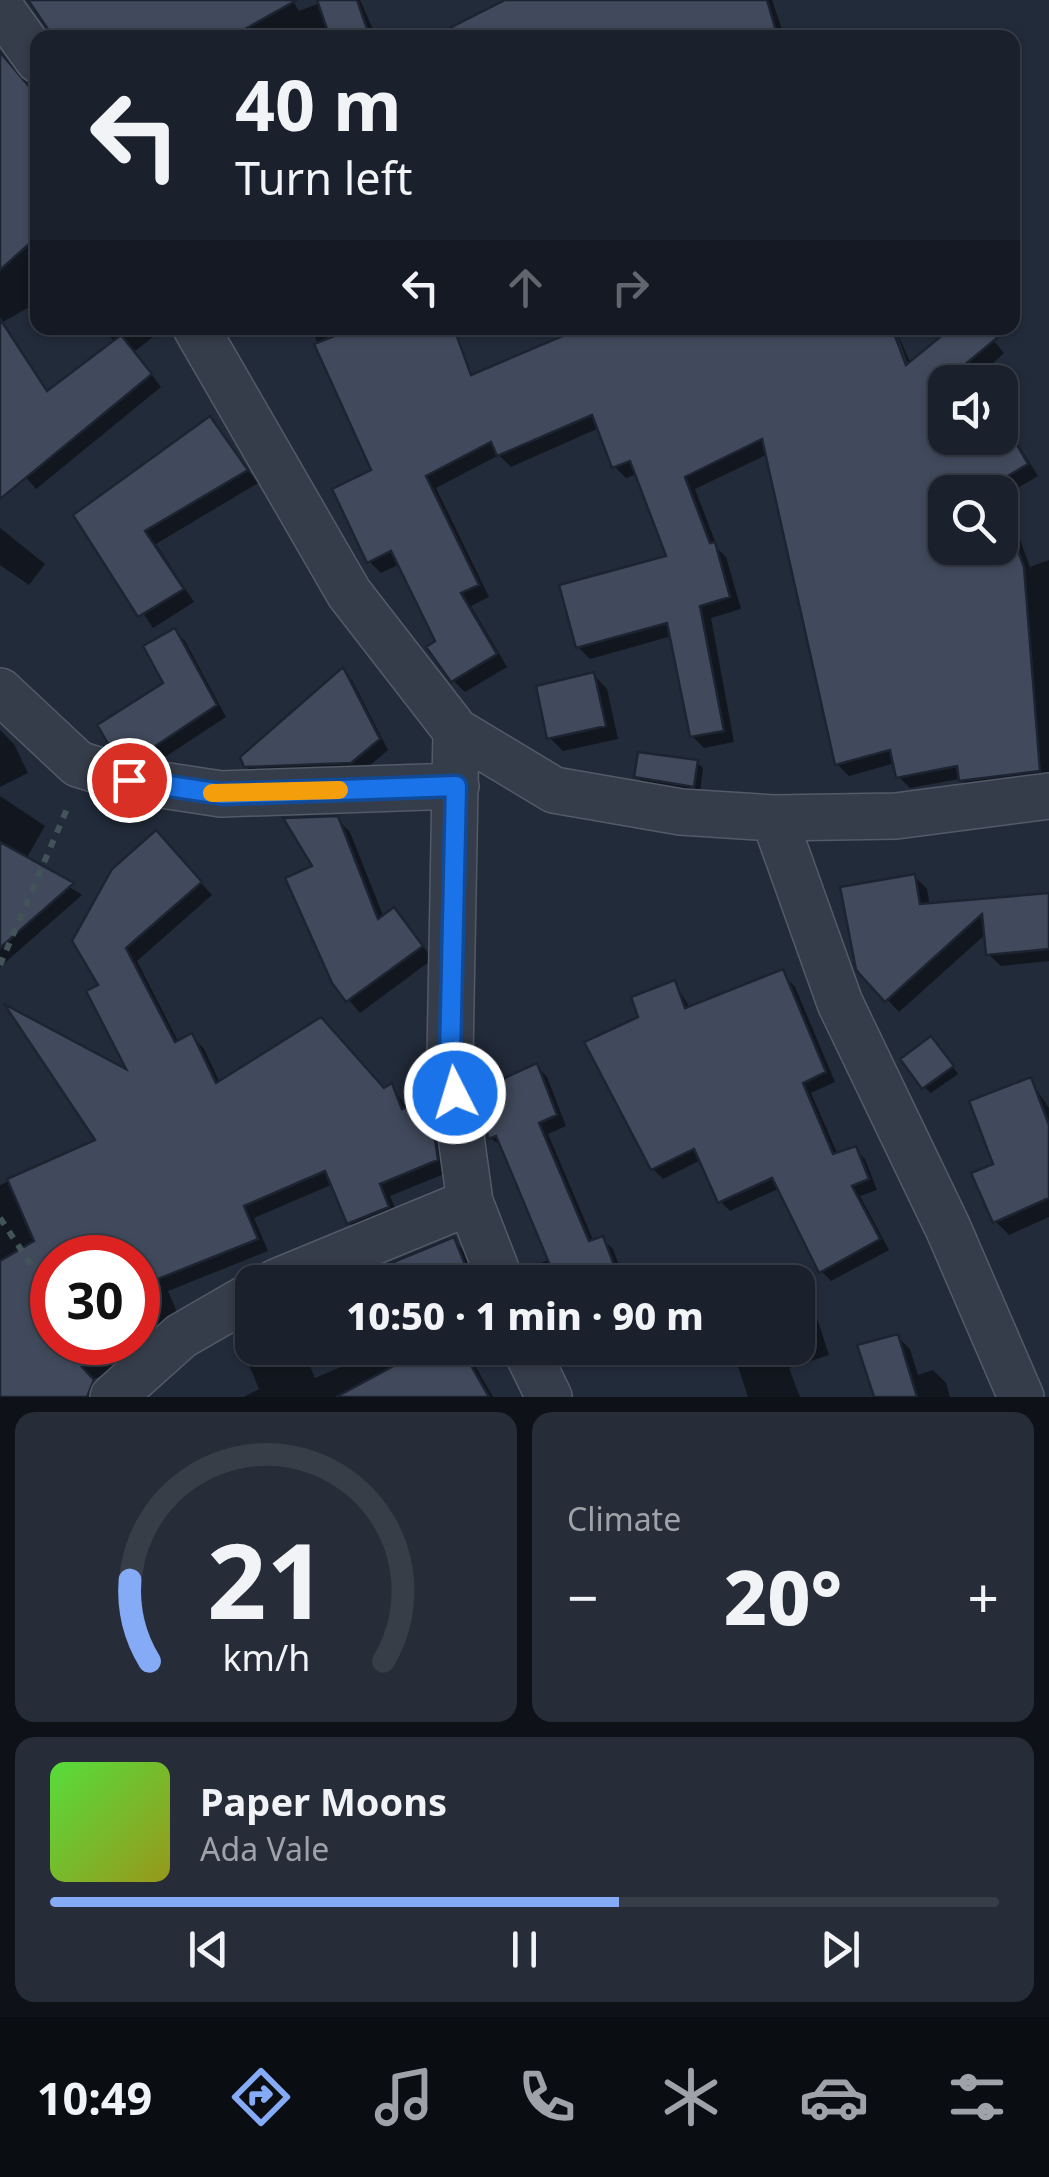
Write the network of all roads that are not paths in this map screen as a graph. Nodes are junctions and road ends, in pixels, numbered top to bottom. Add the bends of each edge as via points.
1 (0, 7) edge
2 (30, 49) edge
3 (200, 335) edge
4 (0, 691) edge
5 (456, 731) junction
6 (456, 786) junction
7 (1049, 796) edge
8 (774, 818) junction
9 (470, 1202) junction
10 (317, 1265) edge
11 (494, 1265) edge
12 (235, 1305) edge
13 (534, 1365) edge
14 (114, 1397) edge
15 (550, 1397) edge
16 (1021, 1397) edge

1 - 2 street
3 - 5 street via 348,593
4 - 6 street via 78,764 129,780 222,794
5 - 6 street
5 - 8 street via 554,790 681,812
6 - 9 street via 450,1057
7 - 8 street via 896,816
8 - 16 street via 840,1004
9 - 10 street
9 - 11 street
12 - 14 street via 182,1336
13 - 15 street

